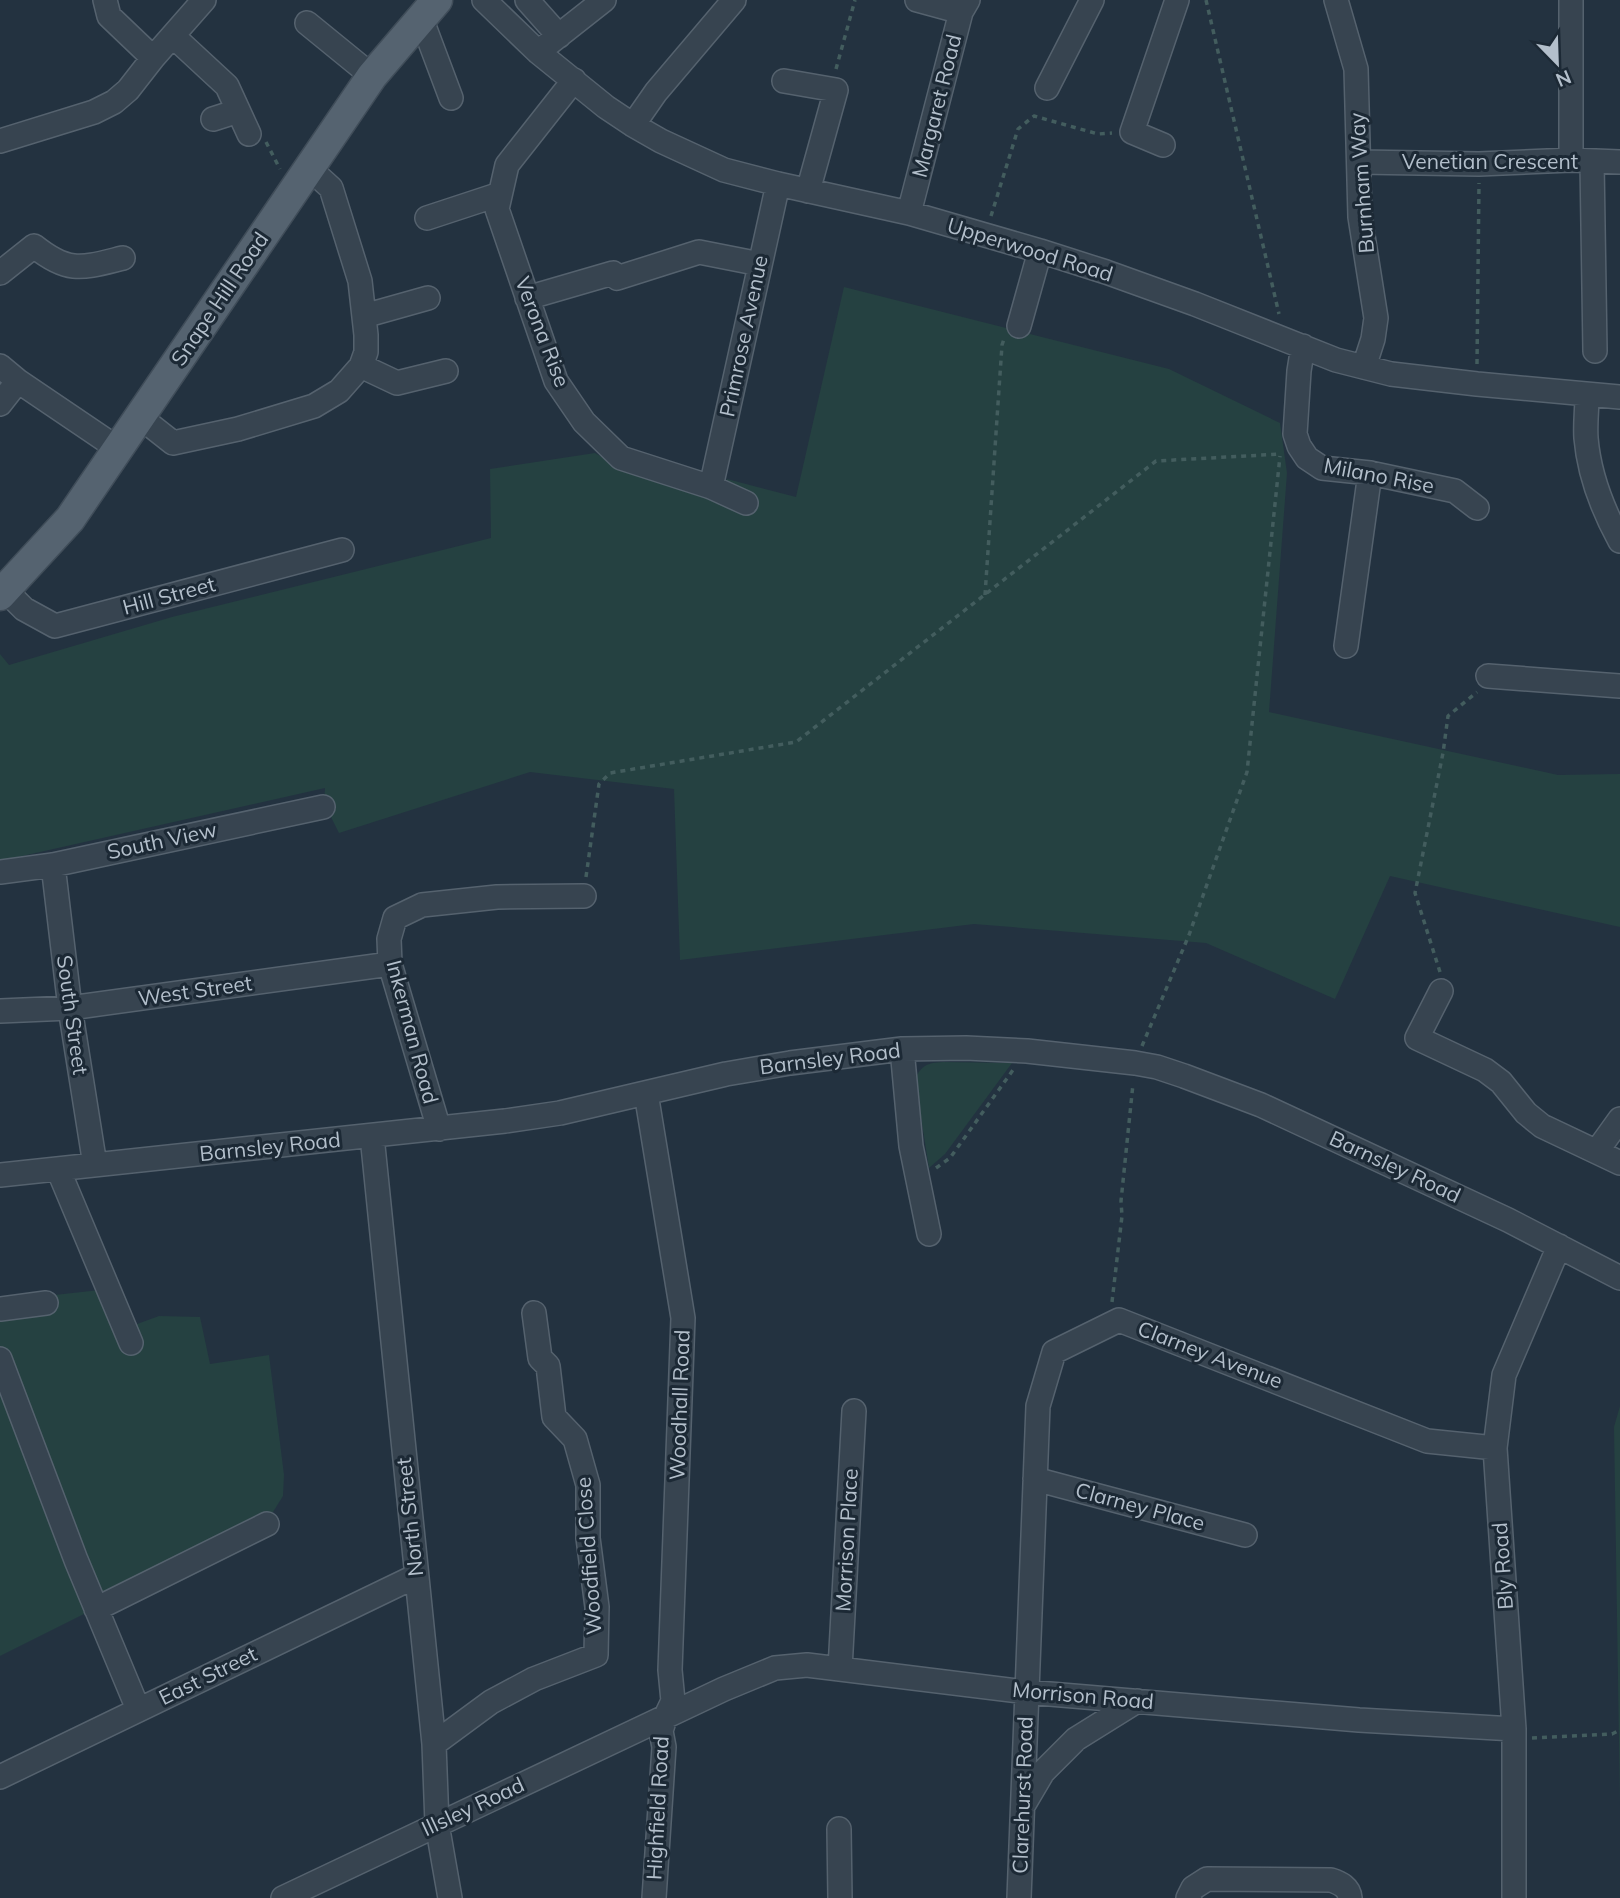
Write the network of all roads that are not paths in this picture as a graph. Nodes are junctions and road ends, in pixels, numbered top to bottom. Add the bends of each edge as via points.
1 (105, 0) edge
2 (204, 0) edge
3 (484, 0) edge
4 (527, 0) edge
5 (604, 0) edge
6 (734, 0) edge
7 (917, 0) edge
8 (1093, 0) edge
9 (1177, 0) edge
10 (1336, 0) edge
11 (1571, 0) edge
12 (964, 6) edge
13 (429, 9) edge
14 (307, 23) dead end
15 (173, 36) junction
16 (558, 36) junction
17 (538, 52) junction
18 (153, 58) junction
19 (372, 76) junction
20 (573, 80) junction
21 (784, 81) dead end
22 (1047, 88) dead end
23 (451, 98) dead end
24 (239, 111) junction
25 (213, 120) dead end
26 (633, 125) junction
27 (249, 134) dead end
28 (0, 141) edge
29 (1163, 145) dead end
30 (1581, 161) junction
31 (1360, 162) junction
32 (1620, 162) edge
33 (309, 168) junction
34 (778, 184) junction
35 (808, 191) junction
36 (500, 194) junction
37 (909, 213) junction
38 (427, 218) dead end
39 (1040, 251) junction
40 (123, 258) dead end
41 (760, 264) junction
42 (0, 273) edge
43 (428, 298) dead end
44 (527, 298) junction
45 (364, 316) junction
46 (1019, 326) road end
47 (1294, 343) junction
48 (1595, 351) dead end
49 (0, 366) edge
50 (361, 366) junction
51 (1364, 367) junction
52 (446, 371) dead end
53 (18, 381) junction
54 (1587, 394) junction
55 (1620, 397) edge
56 (0, 404) edge
57 (140, 418) junction
58 (117, 448) junction
59 (1370, 473) junction
60 (711, 487) junction
61 (746, 503) dead end
62 (1477, 508) dead end
63 (1620, 541) edge
64 (342, 550) dead end
65 (3, 593) edge
66 (1346, 646) dead end
67 (1488, 676) road end
68 (1620, 686) edge
69 (323, 807) dead end
70 (53, 865) junction
71 (0, 872) edge
72 (583, 896) road end
73 (390, 964) junction
74 (1441, 991) road end
75 (70, 1008) junction
76 (0, 1011) edge
77 (902, 1049) junction
78 (646, 1093) junction
79 (1620, 1119) edge
80 (439, 1129) junction
81 (372, 1136) junction
82 (1597, 1152) junction
83 (1620, 1163) edge
84 (95, 1165) junction
85 (58, 1169) junction
86 (0, 1175) edge
87 (929, 1234) dead end
88 (1559, 1246) junction
89 (1620, 1278) edge
90 (46, 1303) dead end
91 (0, 1309) edge
92 (534, 1313) dead end
93 (131, 1343) dead end
94 (0, 1359) edge
95 (854, 1411) dead end
96 (1495, 1448) junction
97 (1035, 1479) junction
98 (267, 1524) dead end
99 (1245, 1535) dead end
100 (416, 1576) junction
101 (96, 1609) junction
102 (840, 1669) junction
103 (1026, 1692) junction
104 (1137, 1701) junction
105 (138, 1709) junction
106 (664, 1718) junction
107 (1514, 1734) junction
108 (434, 1744) junction
109 (0, 1777) edge
110 (1022, 1807) junction
111 (437, 1824) junction
112 (839, 1829) dead end
113 (283, 1898) edge
114 (450, 1898) edge
115 (654, 1898) edge
116 (840, 1898) edge
117 (1019, 1898) edge
118 (1188, 1898) edge
119 (1350, 1898) edge
120 (1514, 1898) edge

1 - 18 street via 109,16
2 - 15 street
3 - 17 street, Upperwood Road
4 - 16 street
5 - 16 street
6 - 26 street
7 - 12 street
8 - 22 street
9 - 29 street via 1132,132
10 - 31 street, Burnham Way via 1356,69
11 - 30 street
12 - 37 street, Margaret Road
13 - 19 main road, Snape Hill Road
13 - 23 street
14 - 19 street
15 - 18 street
15 - 24 street via 227,86
16 - 17 street
17 - 20 street, Upperwood Road
18 - 28 street via 114,102
19 - 33 main road, Snape Hill Road
20 - 26 street, Upperwood Road
20 - 36 street, Verona Rise via 507,166
21 - 35 street via 836,90
24 - 25 street
24 - 27 street
26 - 34 street, Upperwood Road via 724,170
30 - 31 street, Venetian Crescent
30 - 32 street, Venetian Crescent
30 - 48 street
31 - 51 street, Burnham Way via 1360,217 1376,318
33 - 45 street via 331,188 360,281
33 - 57 main road, Snape Hill Road
34 - 35 street, Upperwood Road
34 - 41 street, Primrose Avenue
35 - 37 street, Upperwood Road
36 - 38 street
36 - 44 street, Verona Rise via 497,209
37 - 39 street, Upperwood Road
39 - 46 street
39 - 47 street, Upperwood Road
40 - 42 street via 70,267 34,246
41 - 44 street via 699,252 617,278 612,273
41 - 60 street, Primrose Avenue
43 - 45 street
44 - 60 street, Verona Rise via 556,381 584,422 621,458
45 - 50 street via 366,352
47 - 51 street, Upperwood Road
47 - 59 street, Milano Rise via 1299,446 1322,468
49 - 53 street
50 - 52 street via 397,383
50 - 57 street via 340,391 314,405 238,429 173,443
51 - 54 street, Upperwood Road via 1391,374
53 - 56 street
53 - 58 street
54 - 55 street, Upperwood Road
54 - 63 street via 1586,439 1591,465 1603,507
57 - 58 main road, Snape Hill Road
58 - 65 main road, Snape Hill Road via 70,519
59 - 62 street, Milano Rise via 1455,491
59 - 66 street
60 - 61 street, Verona Rise
64 - 65 street, Hill Street via 55,626
67 - 68 street
69 - 70 street, South View
70 - 71 street, South View
70 - 75 street, South Street
72 - 73 street, Inkerman Road via 497,897 422,905 395,918 389,939
73 - 75 street, West Street
73 - 80 street, Inkerman Road
74 - 82 street via 1417,1038 1485,1070 1542,1126
75 - 76 street, West Street
75 - 84 street, South Street
77 - 78 street, Barnsley Road via 726,1074
77 - 87 street via 911,1146
77 - 88 street, Barnsley Road via 1027,1051 1157,1067 1261,1105
78 - 80 street, Barnsley Road via 560,1113
78 - 106 street, Woodhall Road via 683,1318 670,1670 673,1701
79 - 82 street
80 - 81 street, Barnsley Road
81 - 84 street, Barnsley Road
81 - 100 street, North Street
82 - 83 street
84 - 85 street, Barnsley Road
85 - 86 street, Barnsley Road
85 - 93 street
88 - 89 street, Barnsley Road
88 - 96 street, Bly Road via 1504,1375
90 - 91 street
92 - 108 street, Woodfield Close via 540,1358 548,1366 554,1417 575,1439 587,1485 596,1654 491,1702
94 - 101 street
95 - 102 street, Morrison Place
96 - 97 street, Clarney Avenue via 1427,1441 1119,1320 1054,1352 1038,1406
96 - 107 street, Bly Road
97 - 99 street, Clarney Place
97 - 103 street, Clarney Avenue
98 - 101 street
100 - 105 street, East Street
100 - 108 street, North Street
101 - 105 street
102 - 103 street, Morrison Road
102 - 106 street, Morrison Road via 775,1668
103 - 104 street, Morrison Road
103 - 110 street, Clarehurst Road
104 - 107 street, Morrison Road
104 - 110 street via 1076,1739 1043,1772
105 - 109 street, East Street
106 - 111 street, Illsley Road
106 - 115 street, Highfield Road
107 - 120 street, Bly Road
108 - 111 street, North Street
110 - 117 street, Clarehurst Road
111 - 113 street, Illsley Road
111 - 114 street, North Street
112 - 116 street
118 - 119 street via 1207,1878 1331,1880 1342,1884

